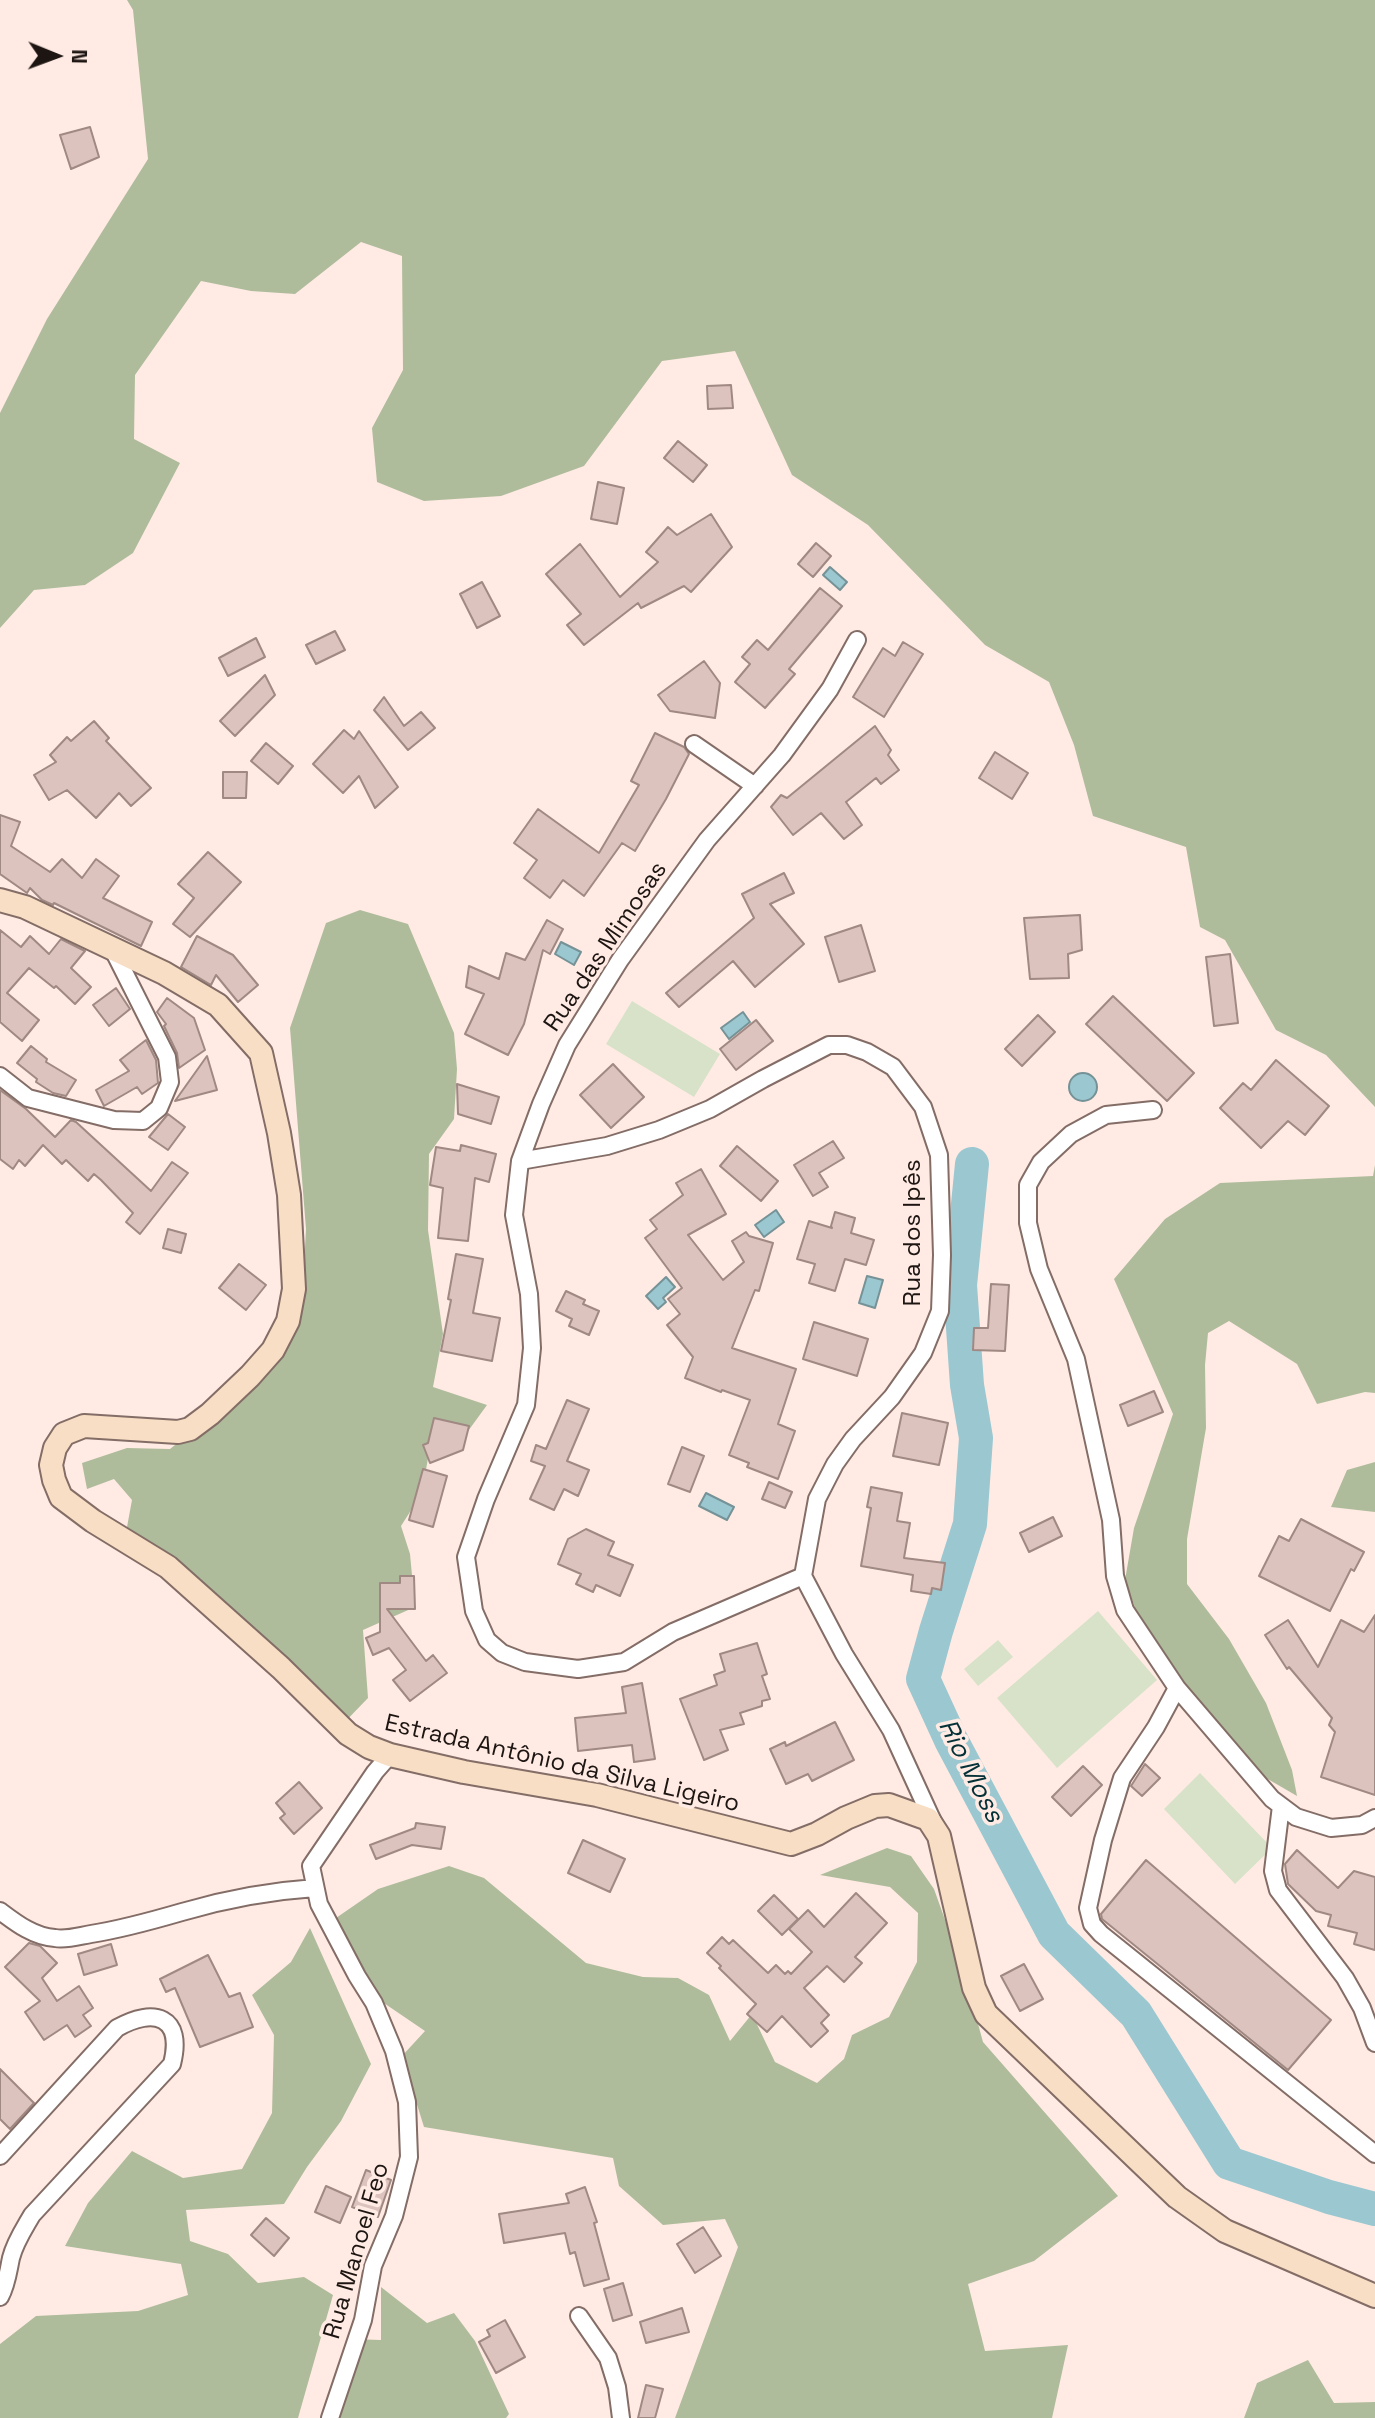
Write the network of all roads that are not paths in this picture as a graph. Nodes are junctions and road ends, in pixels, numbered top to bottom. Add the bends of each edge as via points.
1 (857, 640) dead end
2 (694, 744) dead end
3 (755, 786) junction
4 (0, 900) edge
5 (112, 948) junction
6 (0, 1076) edge
7 (1153, 1110) dead end
8 (520, 1161) junction
9 (803, 1576) junction
10 (1177, 1688) junction
11 (390, 1755) junction
12 (1281, 1806) junction
13 (1375, 1818) edge
14 (939, 1836) junction
15 (315, 1888) junction
16 (0, 1911) edge
17 (1368, 2004) edge
18 (1375, 2043) edge
19 (1375, 2154) edge
20 (0, 2156) edge
21 (1375, 2296) edge
22 (0, 2297) edge
23 (579, 2316) dead end
24 (330, 2418) edge
25 (621, 2418) edge

1 - 3 street, Rua das Mimosas via 830,689
2 - 3 street
3 - 8 street, Rua das Mimosas via 707,840 620,960 567,1045
4 - 5 street, Estrada Antônio da Silva Ligeiro
5 - 6 street via 167,1057 170,1082 159,1108 143,1121 114,1120 28,1098
5 - 11 street, Estrada Antônio da Silva Ligeiro via 218,1005 261,1053 289,1195 294,1289 288,1321 273,1350 210,1414 178,1432 84,1426 64,1434 51,1465 54,1480 61,1497 168,1567 348,1734
7 - 10 street via 1106,1115 1071,1134 1041,1162 1028,1185 1028,1223 1039,1269 1076,1359 1125,1610
8 - 9 street, Rua das Mimosas via 514,1215 529,1294 532,1348 526,1405 466,1557 474,1611 487,1640 525,1662 578,1669 624,1662 673,1632
8 - 9 street, Rua dos Ipês via 607,1146 659,1130 710,1109 829,1045 847,1045 893,1067 923,1107 939,1155 940,1311 923,1353 835,1464 817,1499
9 - 14 street via 891,1730
10 - 12 street
10 - 19 street via 1122,1778 1088,1908 1092,1924
11 - 14 street, Estrada Antônio da Silva Ligeiro via 597,1795 791,1844 875,1806 889,1805 928,1819
11 - 15 street via 311,1866
12 - 13 street via 1296,1817 1331,1828
12 - 17 street via 1273,1871 1278,1890
14 - 21 street via 974,1988 986,2014 1177,2197 1225,2231
15 - 16 street via 269,1891 139,1926 68,1938 33,1932
15 - 24 street, Rua Manoel Feo via 394,2051 407,2102 409,2157
17 - 18 street
20 - 22 street via 117,2028 150,2015 163,2019 176,2047 172,2064 32,2215 18,2239
23 - 25 street via 608,2358

